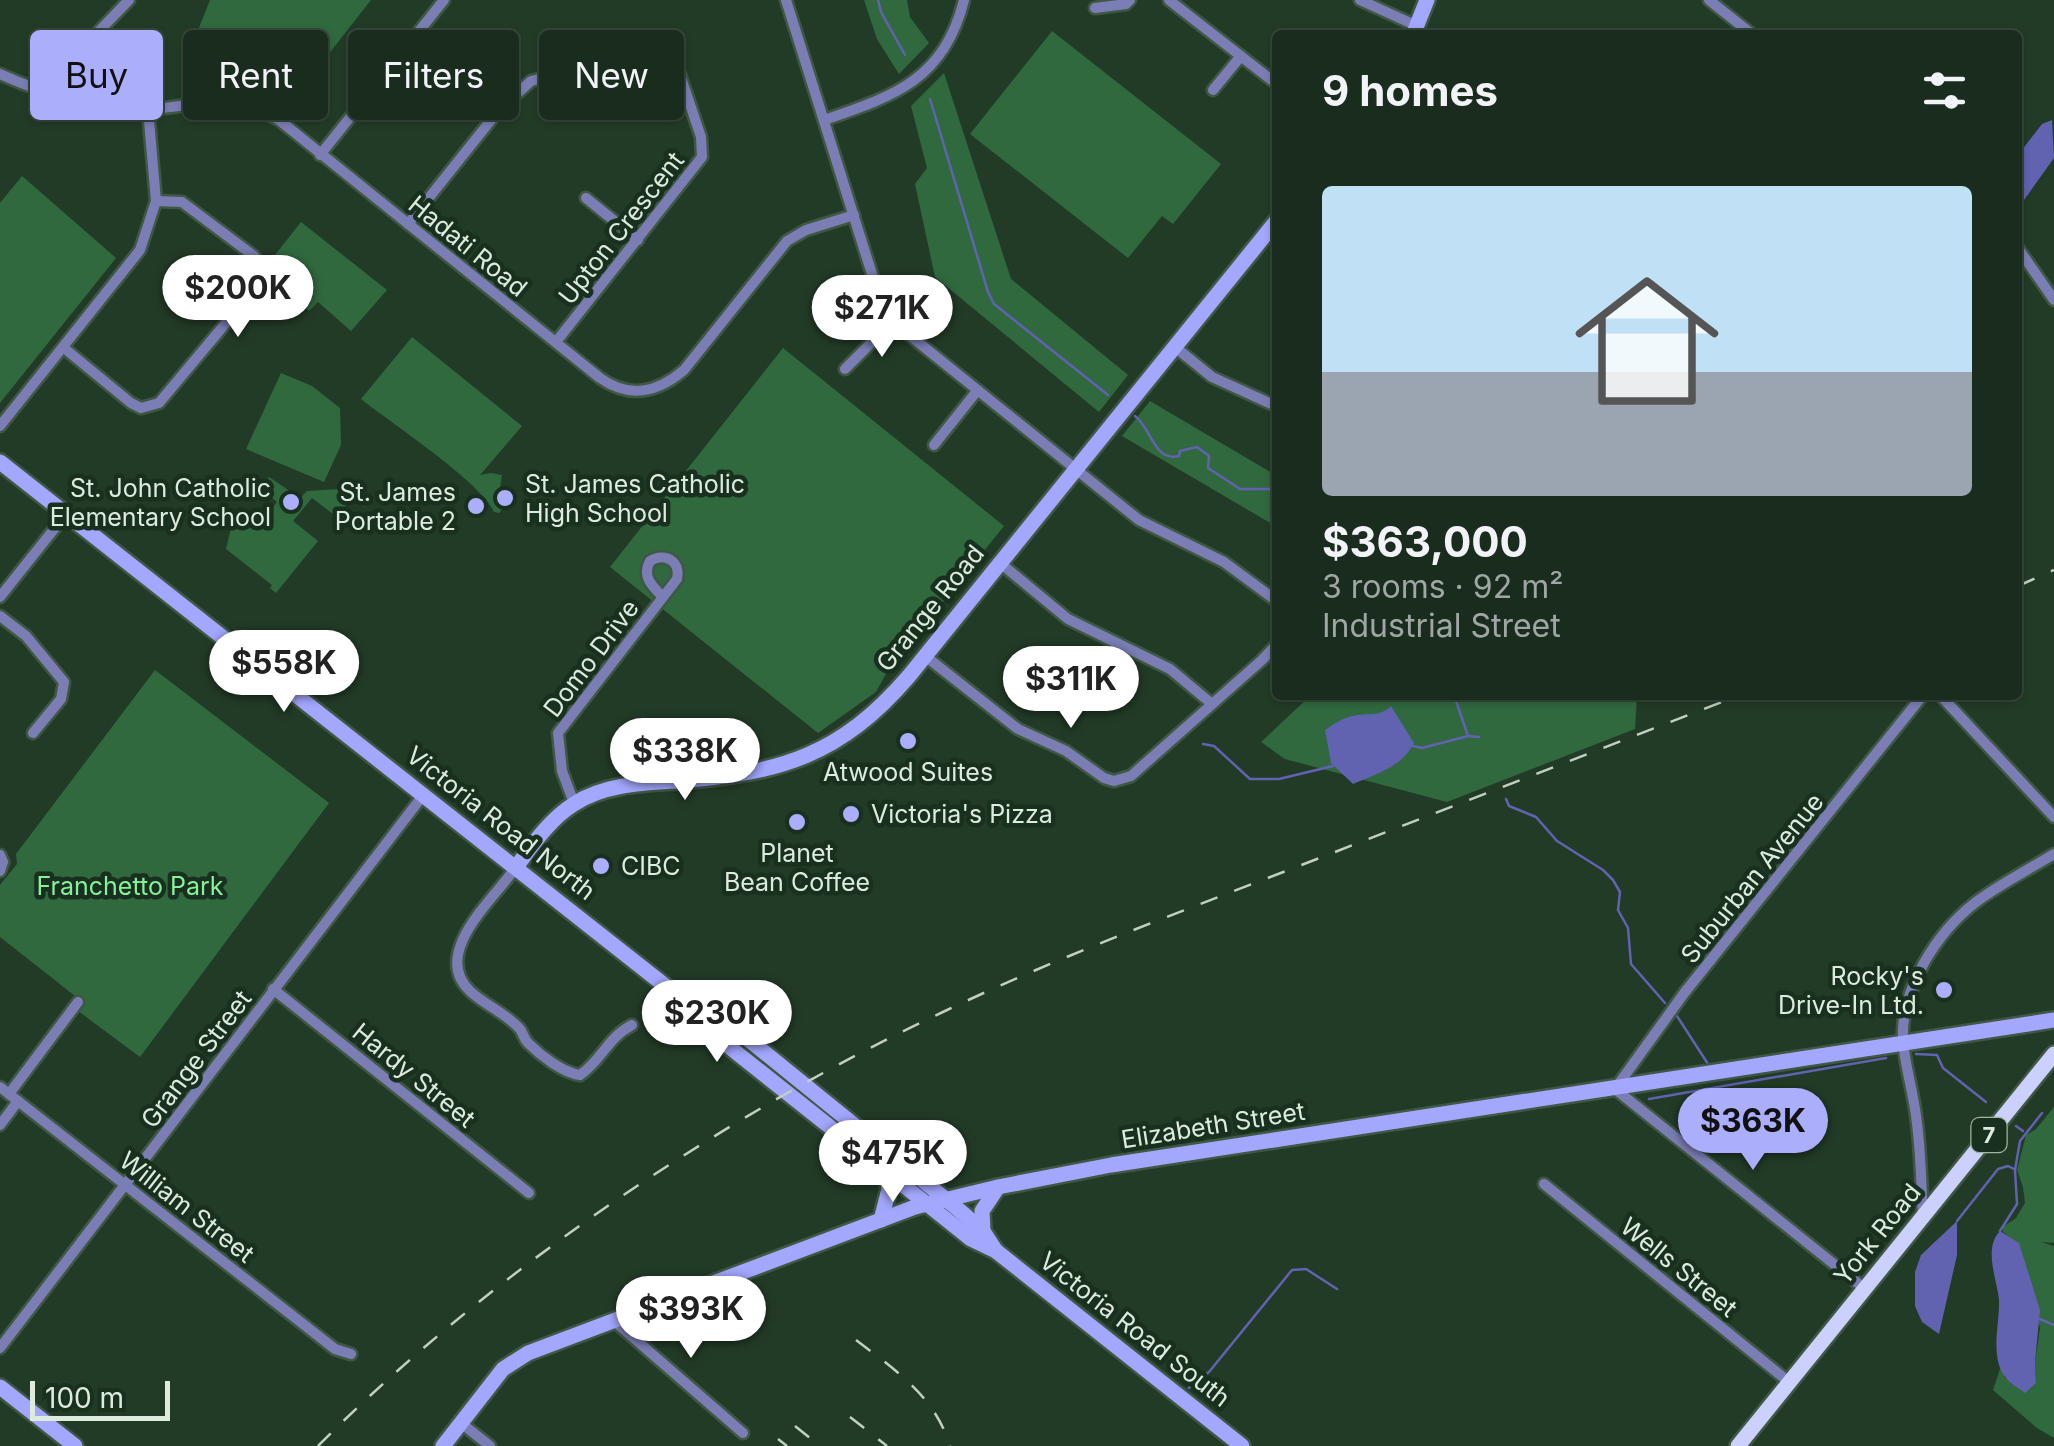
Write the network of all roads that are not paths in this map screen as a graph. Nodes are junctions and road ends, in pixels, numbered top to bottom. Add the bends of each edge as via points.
1 (128, 0) edge
2 (444, 0) edge
3 (786, 0) edge
4 (964, 0) edge
5 (1130, 0) edge
6 (1168, 0) edge
7 (1360, 0) edge
8 (1427, 0) edge
9 (1709, 0) edge
10 (1095, 8) dead end
11 (99, 30) edge
12 (1415, 30) edge
13 (1747, 30) edge
14 (1241, 56) junction
15 (0, 74) edge
16 (1272, 80) edge
17 (30, 85) edge
18 (1212, 90) dead end
19 (163, 107) edge
20 (149, 120) edge
21 (824, 120) junction
22 (320, 154) junction
23 (586, 198) dead end
24 (156, 200) junction
25 (854, 216) junction
26 (408, 224) junction
27 (1272, 226) edge
28 (638, 240) junction
29 (2022, 254) edge
30 (2054, 300) edge
31 (898, 326) junction
32 (556, 342) junction
33 (1175, 346) junction
34 (64, 348) junction
35 (844, 369) dead end
36 (977, 391) junction
37 (1272, 404) edge
38 (0, 426) edge
39 (934, 445) dead end
40 (0, 462) edge
41 (1075, 469) junction
42 (66, 514) junction
43 (999, 562) junction
44 (661, 596) dead end
45 (0, 597) edge
46 (1272, 598) edge
47 (0, 616) edge
48 (1272, 649) edge
49 (924, 656) junction
50 (1919, 700) edge
51 (1945, 700) edge
52 (1212, 704) junction
53 (33, 732) dead end
54 (424, 794) junction
55 (574, 803) junction
56 (2054, 816) edge
57 (0, 854) edge
58 (2054, 854) edge
59 (516, 866) junction
60 (0, 871) edge
61 (274, 989) junction
62 (78, 1002) dead end
63 (2054, 1020) edge
64 (632, 1025) dead end
65 (1903, 1043) junction
66 (2054, 1054) edge
67 (791, 1085) junction
68 (1615, 1089) junction
69 (9, 1094) edge
70 (0, 1125) edge
71 (886, 1170) junction
72 (126, 1184) junction
73 (1544, 1184) dead end
74 (998, 1187) junction
75 (529, 1193) dead end
76 (946, 1200) junction
77 (928, 1204) junction
78 (1923, 1217) junction
79 (881, 1220) junction
80 (983, 1232) junction
81 (996, 1251) junction
82 (1865, 1289) junction
83 (613, 1320) junction
84 (0, 1348) edge
85 (351, 1354) dead end
86 (1789, 1382) junction
87 (0, 1387) edge
88 (461, 1423) junction
89 (743, 1433) dead end
90 (1239, 1445) edge
91 (75, 1446) edge
92 (444, 1446) edge
93 (490, 1446) edge
94 (1738, 1446) edge

1 - 11 street
2 - 22 street
3 - 21 street
4 - 21 street via 949,38 919,77 903,90
5 - 10 street
6 - 14 street
7 - 12 street
8 - 12 main road
9 - 13 street
14 - 16 street
14 - 18 street
15 - 17 street, Hadati Road
19 - 22 street, Hadati Road via 205,100 251,104
20 - 24 street
21 - 25 street
22 - 26 street, Hadati Road
23 - 28 street
24 - 34 street via 140,250
24 - 34 street via 190,206 254,256 261,279 152,408 131,403
25 - 31 street via 876,287
25 - 32 street, Hadati Road via 787,241 684,370 653,390 622,390
26 - 28 street, Upton Crescent via 499,110 531,81 655,48 676,61 703,148 698,165
26 - 32 street, Hadati Road
27 - 33 main road, Grange Road
28 - 32 street, Upton Crescent
29 - 30 street
31 - 35 street
31 - 36 street
33 - 37 street via 1212,377
33 - 41 main road, Grange Road
34 - 38 street
36 - 39 street
36 - 41 street
40 - 42 main road, Victoria Road North
41 - 43 main road, Grange Road
41 - 46 street via 1139,520 1224,562
42 - 45 street
42 - 54 main road, Victoria Road North
43 - 49 main road, Grange Road
43 - 52 street via 1068,618 1170,669
44 - 55 street, Domo Drive via 558,733
47 - 53 street via 64,682 61,699
48 - 52 street
49 - 52 street via 1018,729 1114,781 1130,776
49 - 55 main road, Grange Road via 860,725 809,755 750,773 626,786
50 - 68 street, Suburban Avenue
51 - 56 street
54 - 59 main road, Victoria Road North
54 - 61 street, Grange Street
55 - 59 main road, Grange Road
57 - 60 street
58 - 65 street via 1974,904 1947,930 1912,992
59 - 64 street via 461,939 455,966 460,979 569,1074 588,1070 616,1034
59 - 67 main road, Victoria Road North via 688,1002 712,1034
61 - 72 street, Grange Street
61 - 75 street, Hardy Street
62 - 69 street
63 - 65 main road, Elizabeth Street
65 - 68 main road, Elizabeth Street
65 - 78 street
66 - 78 main road, York Road / 7
67 - 71 main road, Victoria Road South
67 - 76 main road, Victoria Road South
68 - 74 main road, Elizabeth Street
68 - 82 street
69 - 70 street
69 - 72 street, William Street
71 - 77 main road, Victoria Road South
71 - 79 main road via 890,1189
72 - 84 street, Grange Street
72 - 85 street, William Street via 334,1348
73 - 86 street, Wells Street
74 - 76 main road, Elizabeth Street
74 - 80 main road via 982,1210
76 - 77 main road, Elizabeth Street
76 - 80 main road, Victoria Road South
77 - 79 main road, Elizabeth Street
77 - 81 main road, Victoria Road South
78 - 82 main road, York Road / 7
79 - 83 main road, Elizabeth Street
80 - 81 main road, Victoria Road South
81 - 90 main road, Victoria Road South
82 - 86 main road, York Road / 7
83 - 88 main road, Elizabeth Street via 504,1369
83 - 89 street
86 - 94 main road, York Road / 7
87 - 91 main road
88 - 92 main road, Elizabeth Street
88 - 93 street

